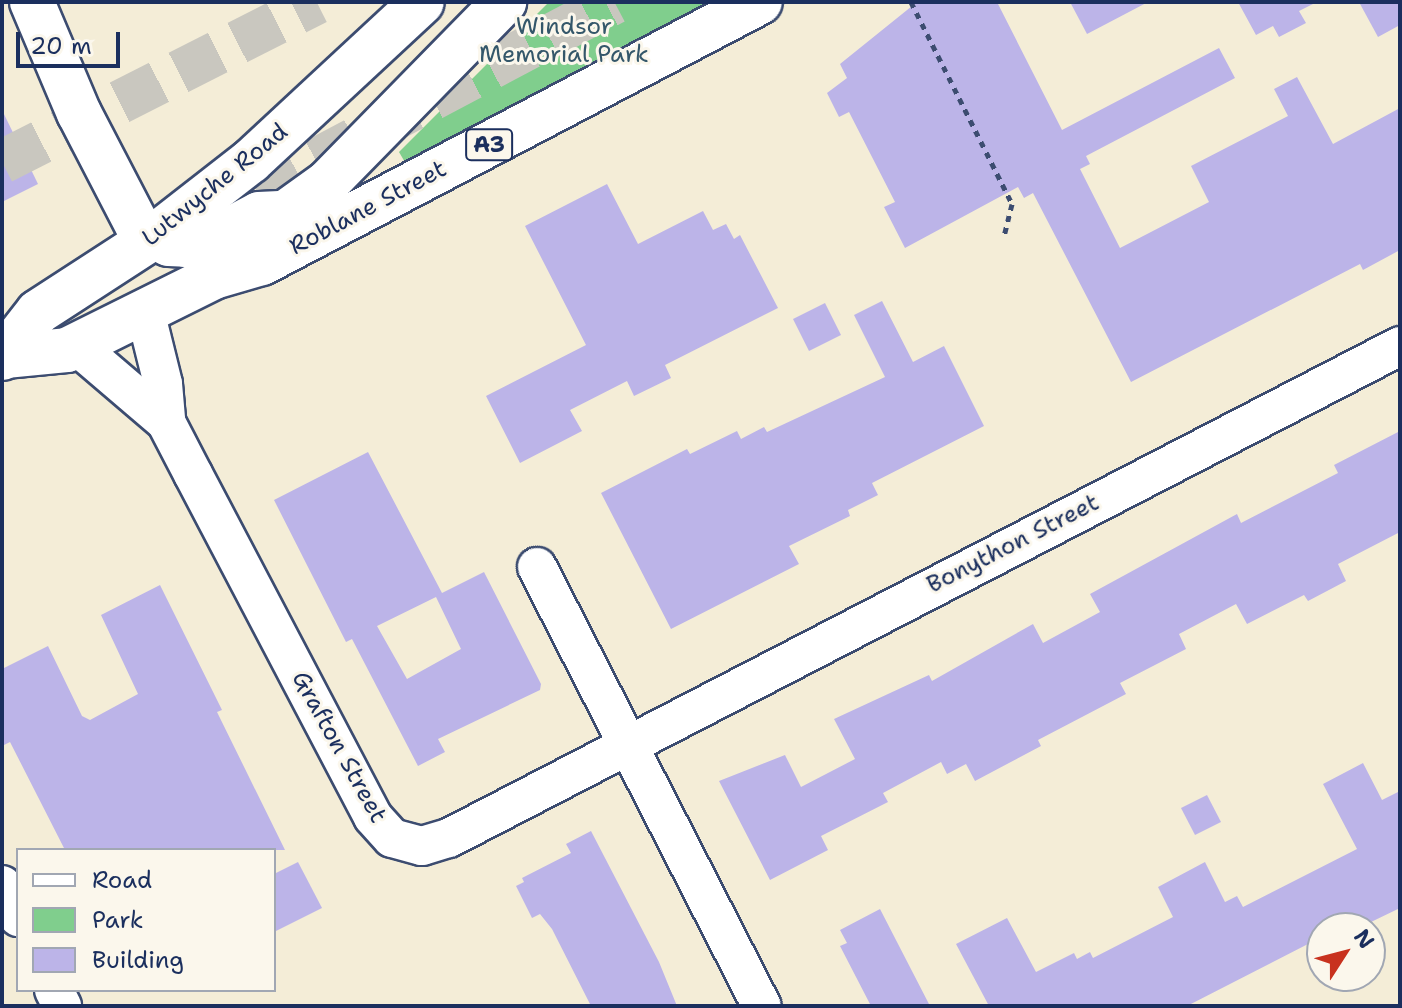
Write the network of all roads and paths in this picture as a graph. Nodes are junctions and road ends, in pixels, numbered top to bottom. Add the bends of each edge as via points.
1 (32, 2) edge
2 (422, 2) edge
3 (504, 2) edge
4 (760, 2) edge
5 (911, 2) edge
6 (287, 213) junction
7 (1004, 235) dead end
8 (152, 238) junction
9 (214, 277) junction
10 (145, 311) junction
11 (77, 346) junction
12 (1400, 346) edge
13 (4, 357) edge
14 (166, 422) junction
15 (537, 567) dead end
16 (627, 743) junction
17 (2, 885) edge
18 (16, 913) edge
19 (762, 1006) edge

1 - 8 main road via 118,197
2 - 8 main road, Lutwyche Road / A3 via 251,161
3 - 6 main road, A3 via 328,182
4 - 9 main road, Roblane Street / A3 via 262,263
5 - 7 path via 1012,204
6 - 8 main road via 259,214 199,244
6 - 9 main road, A3 via 249,239
8 - 13 main road, Lutwyche Road / A3 via 38,312
9 - 10 main road, Roblane Street / A3
10 - 11 main road, Roblane Street / A3
10 - 14 street, Grafton Street via 163,384
11 - 13 main road, Roblane Street / A3
11 - 14 street, Grafton Street
12 - 16 street, Bonython Street
14 - 16 street, Grafton Street via 373,817 392,838 422,846 449,838
15 - 16 street
16 - 19 street
17 - 18 street

